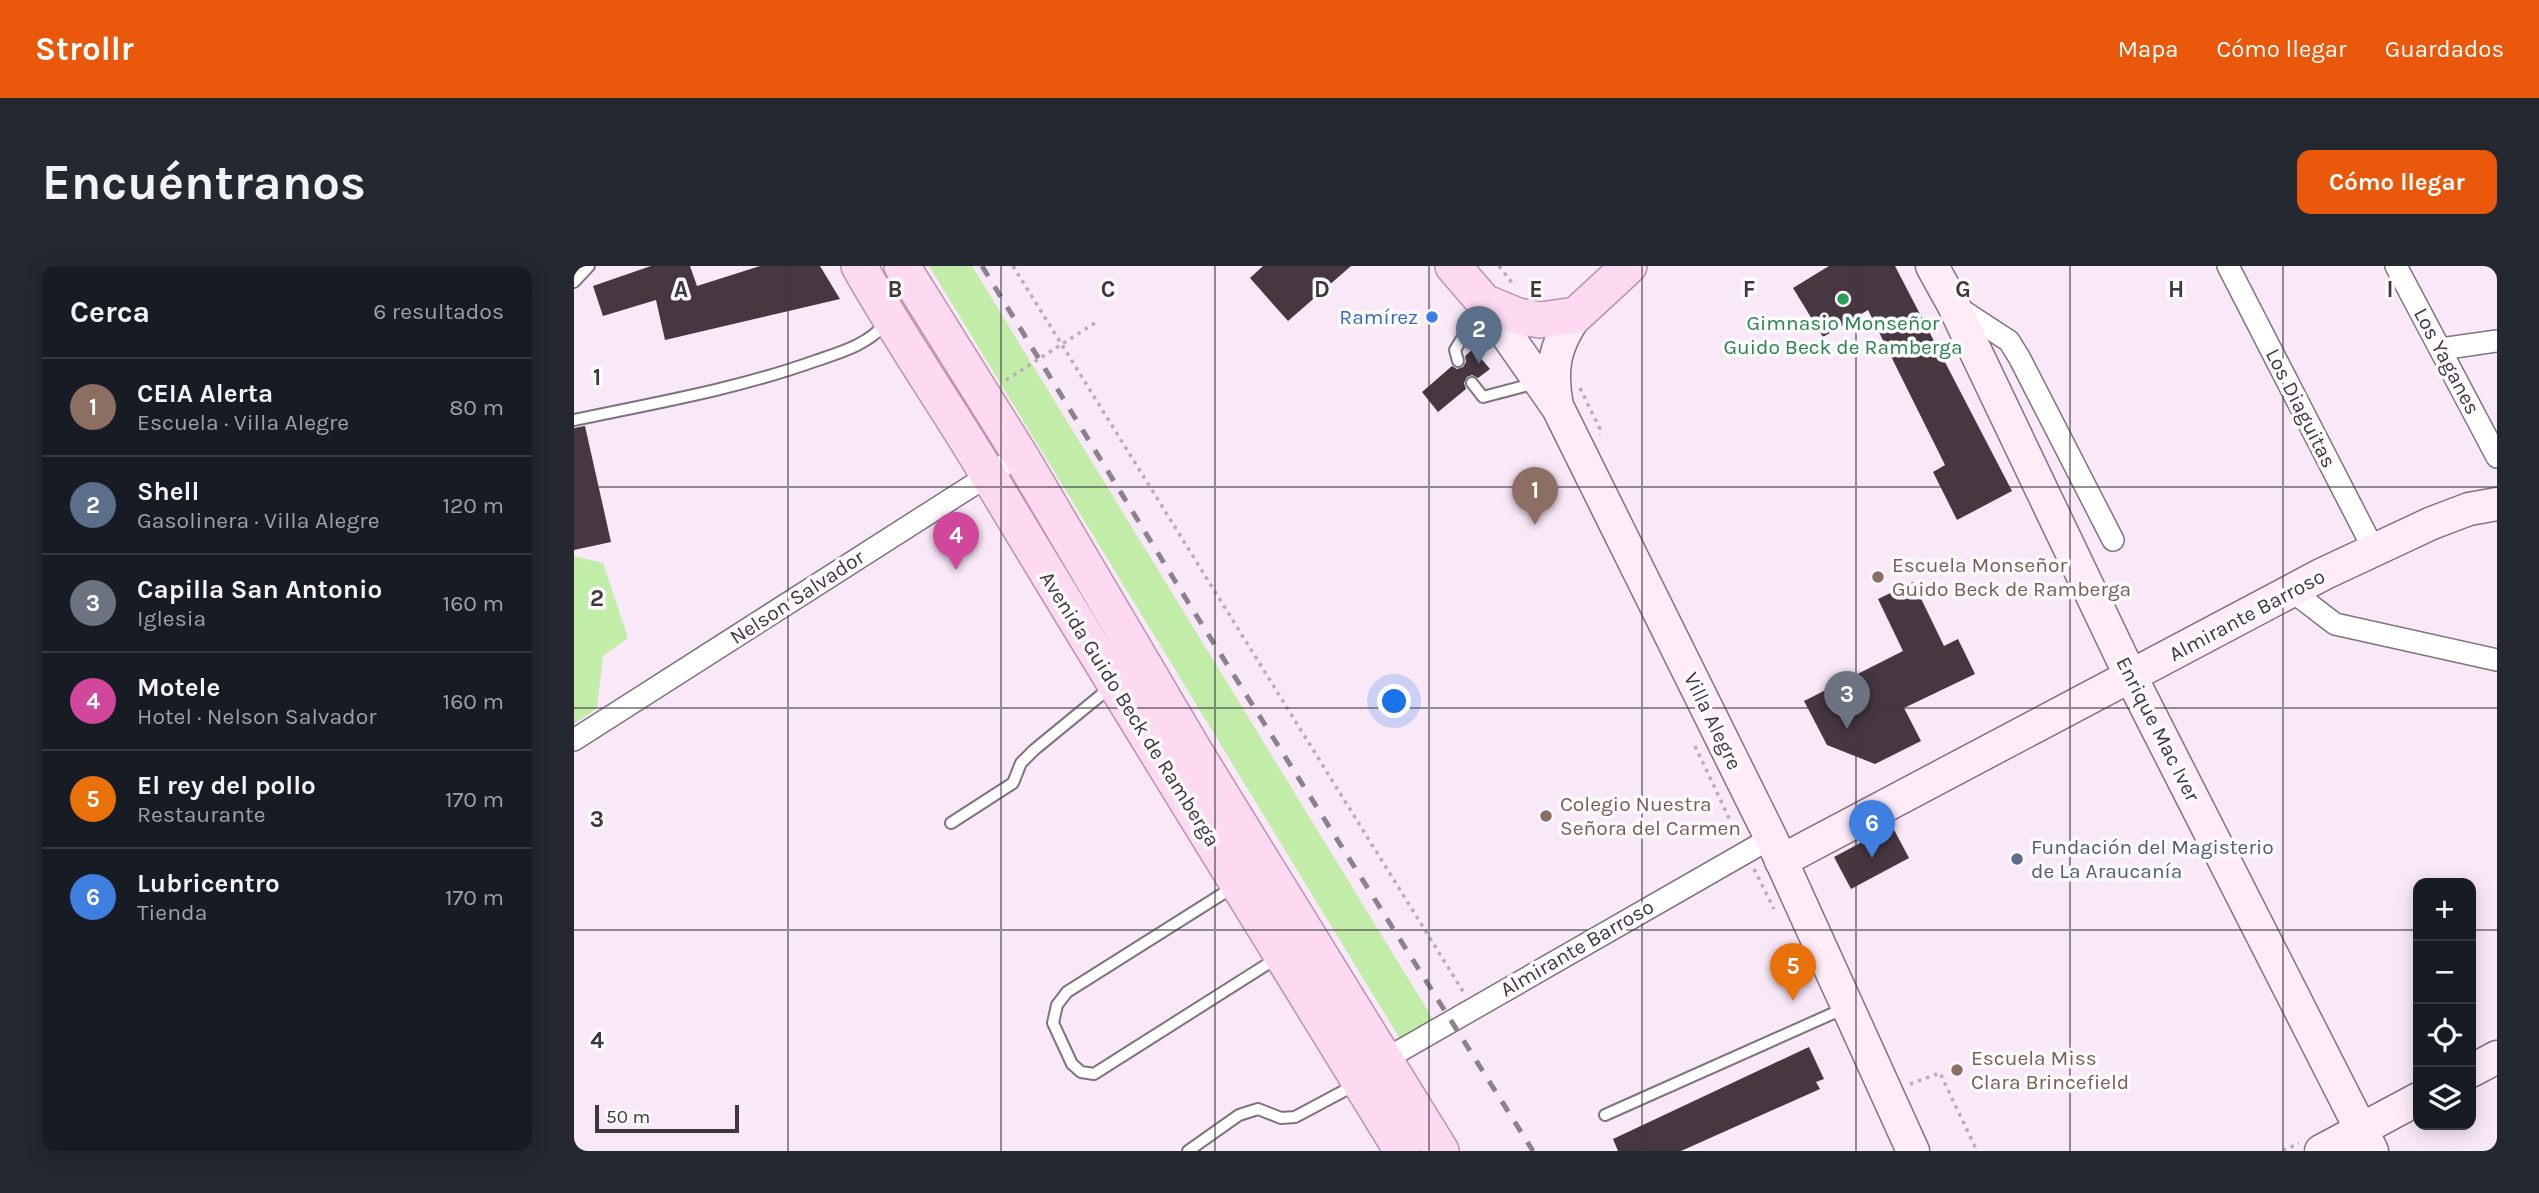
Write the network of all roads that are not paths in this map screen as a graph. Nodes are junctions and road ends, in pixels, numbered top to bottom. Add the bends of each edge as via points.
1 (589, 266) edge
2 (859, 266) edge
3 (902, 266) edge
4 (1453, 266) edge
5 (1629, 266) edge
6 (1932, 266) edge
7 (2228, 266) edge
8 (2396, 266) edge
9 (574, 282) edge
10 (921, 297) junction
11 (1484, 302) junction
12 (1953, 304) junction
13 (1576, 314) junction
14 (889, 319) junction
15 (2497, 341) edge
16 (2441, 349) junction
17 (1458, 361) dead end
18 (1539, 382) junction
19 (1472, 383) dead end
20 (1569, 397) junction
21 (574, 420) edge
22 (1020, 455) junction
23 (2497, 457) edge
24 (988, 474) junction
25 (2497, 504) edge
26 (2113, 540) dead end
27 (2374, 550) junction
28 (2292, 591) junction
29 (2497, 660) edge
30 (2131, 677) junction
31 (1115, 684) junction
32 (574, 740) edge
33 (951, 823) dead end
34 (1776, 849) junction
35 (1238, 884) junction
36 (1282, 955) junction
37 (1848, 1007) junction
38 (2497, 1057) edge
39 (2476, 1068) edge
40 (1373, 1082) junction
41 (2413, 1103) edge
42 (1605, 1115) dead end
43 (2366, 1140) edge
44 (1188, 1151) edge
45 (1402, 1151) edge
46 (1441, 1151) edge
47 (1913, 1151) edge
48 (2321, 1151) edge

1 - 9 lane
2 - 14 main road, Avenida Guido Beck de Ramberga
3 - 10 main road, Avenida Guido Beck de Ramberga
4 - 11 main road, Villa Alegre
5 - 13 main road
6 - 12 main road, Enrique Mac Iver
7 - 27 street, Los Diaguitas
8 - 16 street, Los Yaganes
10 - 14 main road
10 - 22 main road, Avenida Guido Beck de Ramberga
11 - 13 main road via 1540,320
11 - 17 lane via 1455,350
11 - 18 main road, Villa Alegre
12 - 26 street, Enrique Mac Iver via 2009,341
12 - 30 main road, Enrique Mac Iver
13 - 20 main road, Villa Alegre via 1564,331 1554,363 1553,383
14 - 21 lane via 875,335 855,346 770,377
14 - 24 main road, Avenida Guido Beck de Ramberga
15 - 16 street
16 - 23 street, Los Yaganes
18 - 19 lane via 1483,397
18 - 20 main road, Villa Alegre
20 - 34 main road, Villa Alegre via 1585,462
22 - 24 street, Nelson Salvador
22 - 40 main road, Avenida Guido Beck de Ramberga via 1195,752
24 - 31 main road, Avenida Guido Beck de Ramberga
24 - 32 street, Nelson Salvador
25 - 27 main road, Almirante Barroso via 2451,515
27 - 28 main road, Almirante Barroso
28 - 29 street via 2334,624
28 - 30 main road, Almirante Barroso
30 - 34 main road, Almirante Barroso
30 - 43 main road, Enrique Mac Iver
31 - 33 lane via 1034,750 1021,763 1013,783
31 - 35 main road, Avenida Guido Beck de Ramberga
34 - 37 main road, Villa Alegre
34 - 40 street, Almirante Barroso via 1473,1008
35 - 36 main road, Avenida Guido Beck de Ramberga
35 - 36 lane via 1067,992 1057,1005 1053,1023 1072,1064 1081,1072 1094,1073
36 - 40 main road, Avenida Guido Beck de Ramberga via 1340,1050 1364,1062
37 - 42 lane
37 - 47 main road, Villa Alegre
38 - 39 main road
40 - 44 lane via 1295,1117 1281,1118 1258,1109 1239,1115
40 - 45 main road, Avenida Guido Beck de Ramberga
40 - 46 main road, Avenida Guido Beck de Ramberga
41 - 43 main road
43 - 48 main road

